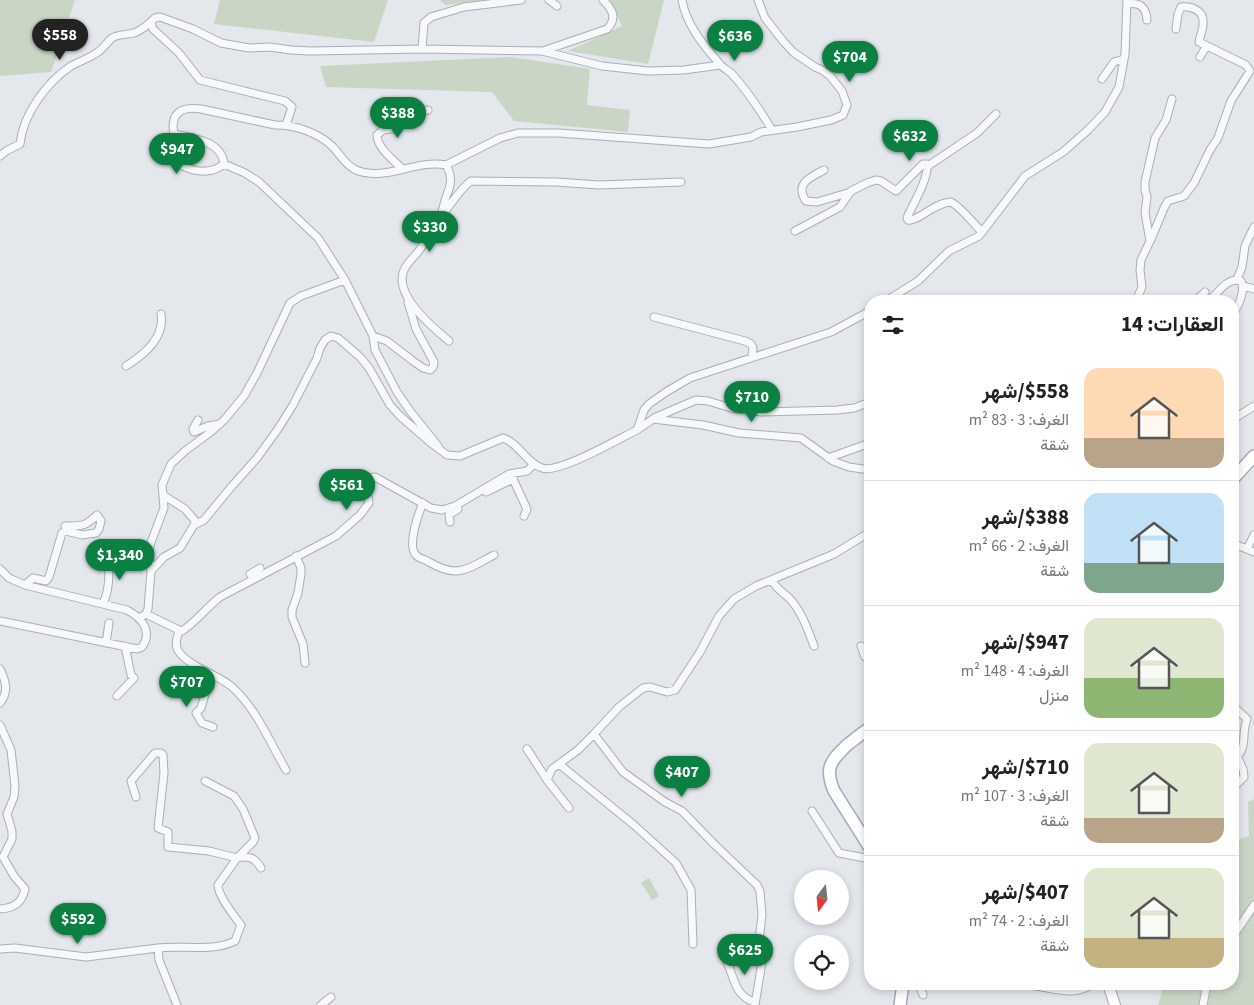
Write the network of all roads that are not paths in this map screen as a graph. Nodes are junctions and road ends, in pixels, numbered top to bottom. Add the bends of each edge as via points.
1 (521, 0) edge
2 (550, 0) edge
3 (603, 0) edge
4 (682, 0) edge
5 (758, 0) edge
6 (1127, 2) edge
7 (557, 6) dead end
8 (1147, 20) dead end
9 (151, 23) junction
10 (1176, 29) dead end
11 (1206, 47) junction
12 (422, 49) junction
13 (542, 51) junction
14 (1200, 57) dead end
15 (1124, 60) junction
16 (720, 65) junction
17 (1102, 79) dead end
18 (1172, 100) dead end
19 (428, 110) dead end
20 (996, 114) dead end
21 (286, 125) junction
22 (772, 130) junction
23 (174, 134) junction
24 (0, 156) edge
25 (224, 164) junction
26 (446, 165) junction
27 (928, 166) junction
28 (402, 169) junction
29 (824, 170) dead end
30 (681, 182) dead end
31 (851, 191) junction
32 (820, 196) dead end
33 (809, 202) junction
34 (439, 219) junction
35 (1254, 227) edge
36 (795, 231) dead end
37 (982, 232) junction
38 (1150, 242) junction
39 (345, 280) junction
40 (1237, 280) junction
41 (1243, 286) junction
42 (404, 287) junction
43 (1254, 289) edge
44 (1205, 292) dead end
45 (896, 295) edge
46 (1139, 295) edge
47 (1202, 295) edge
48 (1215, 295) edge
49 (1239, 300) edge
50 (161, 314) dead end
51 (864, 314) edge
52 (654, 317) dead end
53 (373, 336) junction
54 (449, 341) dead end
55 (752, 357) junction
56 (126, 366) dead end
57 (864, 404) edge
58 (1254, 406) edge
59 (1239, 416) edge
60 (653, 418) junction
61 (198, 420) dead end
62 (220, 424) junction
63 (636, 430) junction
64 (864, 445) edge
65 (440, 449) junction
66 (1254, 456) edge
67 (828, 458) junction
68 (534, 464) junction
69 (864, 469) edge
70 (1239, 472) edge
71 (515, 476) junction
72 (163, 495) junction
73 (423, 503) junction
74 (524, 516) dead end
75 (450, 522) dead end
76 (198, 523) junction
77 (65, 526) dead end
78 (1254, 535) edge
79 (864, 536) edge
80 (1239, 545) edge
81 (1251, 550) edge
82 (107, 554) dead end
83 (494, 555) dead end
84 (296, 556) junction
85 (149, 560) junction
86 (137, 566) dead end
87 (260, 568) dead end
88 (0, 569) edge
89 (151, 571) junction
90 (254, 578) junction
91 (772, 580) junction
92 (24, 584) junction
93 (103, 604) junction
94 (142, 616) junction
95 (0, 621) edge
96 (108, 623) dead end
97 (179, 630) junction
98 (106, 642) junction
99 (125, 646) junction
100 (814, 646) dead end
101 (860, 646) dead end
102 (864, 655) edge
103 (305, 663) dead end
104 (0, 669) edge
105 (211, 674) junction
106 (117, 696) dead end
107 (0, 703) edge
108 (1239, 712) edge
109 (0, 725) edge
110 (213, 727) dead end
111 (864, 732) edge
112 (594, 734) junction
113 (526, 750) dead end
114 (1239, 754) edge
115 (559, 764) junction
116 (1239, 764) edge
117 (286, 770) dead end
118 (547, 780) junction
119 (205, 781) dead end
120 (1239, 783) edge
121 (136, 797) dead end
122 (569, 808) dead end
123 (812, 811) dead end
124 (864, 838) edge
125 (237, 858) junction
126 (864, 858) edge
127 (261, 868) dead end
128 (1254, 906) edge
129 (0, 909) edge
130 (1246, 917) junction
131 (1254, 921) edge
132 (1239, 928) edge
133 (693, 944) dead end
134 (158, 948) junction
135 (0, 949) edge
136 (726, 962) dead end
137 (901, 990) edge
138 (921, 990) edge
139 (1058, 990) edge
140 (1071, 990) edge
141 (1110, 990) edge
142 (1206, 990) edge
143 (923, 995) dead end
144 (331, 997) dead end
145 (755, 1003) edge
146 (177, 1005) edge
147 (321, 1005) edge
148 (900, 1005) edge
149 (1115, 1005) edge
150 (1203, 1005) edge

1 - 12 street via 464,7 430,17 424,22
2 - 7 street
3 - 13 street via 614,15 607,29
4 - 16 street via 692,28
5 - 22 street via 766,18 783,41 793,52 830,76 842,91 847,105 843,115 837,119
6 - 8 street via 1142,6
6 - 15 street
9 - 12 street via 160,17 221,44 237,47 270,46 310,51
9 - 21 street via 152,29 179,53 200,80 286,100 292,107
9 - 24 street via 111,39 96,53 61,74 27,117 20,144
10 - 11 street via 1182,7 1196,9 1204,23 1199,42
11 - 14 street
11 - 38 street via 1246,65 1250,71 1231,100 1218,138 1194,183 1184,196 1166,204
12 - 13 street
13 - 16 street via 638,71
15 - 17 street via 1114,62
15 - 37 street via 1120,88 1106,112 1068,148 1025,176
16 - 22 street via 757,105
18 - 38 street via 1166,120 1155,138 1145,182
19 - 28 street via 417,112 398,128 383,130 377,135 381,146
20 - 27 street via 978,133
21 - 23 street via 190,108 178,112 174,118
21 - 28 street via 304,129 324,140 356,170 371,174
22 - 26 street via 709,144 518,133 500,138
23 - 25 street via 213,146 223,155
23 - 25 street via 168,151 171,158 182,165 206,172
25 - 39 street via 245,173 266,188 318,238
26 - 28 street via 438,163
26 - 34 street via 452,181
27 - 31 street via 924,164 896,191 876,180
27 - 37 street via 908,220 916,220 935,205 951,202
29 - 33 street via 803,185 802,194
30 - 34 street via 599,185 471,181
31 - 33 street
31 - 36 street via 840,207
32 - 33 street
34 - 42 street via 403,271
35 - 40 street via 1245,246
37 - 45 street via 949,252 918,281
38 - 46 street via 1140,265 1142,288
39 - 53 street
39 - 62 street via 301,296 290,304 250,386
40 - 41 street
40 - 48 street via 1232,280
41 - 43 street
41 - 49 street
42 - 53 street via 416,329 434,362 433,367 430,370 423,368 387,341
42 - 54 street via 422,317
44 - 47 street
50 - 56 street via 154,342
51 - 55 street via 831,332
52 - 55 street via 745,341 753,348
53 - 65 street via 375,350 397,392
55 - 63 street via 695,376 666,392 644,410
57 - 60 street via 837,410 761,412 696,400
58 - 59 street
60 - 63 street
60 - 67 street via 738,433 795,437 806,441
61 - 62 street via 194,432
62 - 72 street via 171,464 162,485
63 - 68 street via 567,465 548,469
64 - 67 street
65 - 68 street via 447,455 460,456 502,438 509,440
65 - 76 street via 390,405 360,357 331,336 320,348 300,391 272,438 204,520
66 - 70 main road
67 - 69 street
68 - 71 street
71 - 73 street via 508,474 447,510 436,510
71 - 74 street via 527,508
71 - 75 street via 452,512
72 - 76 street via 185,509
72 - 85 street via 164,508 152,536
73 - 83 street via 411,545 418,558 453,572 462,571
73 - 84 street via 375,477 369,478 366,484 369,503 360,515 336,536
76 - 89 street via 180,548 164,557
77 - 92 street via 83,526 97,516 101,521 96,533 62,533 50,577 46,581 33,578
78 - 81 street
79 - 91 street via 834,554
80 - 81 street
82 - 93 street via 109,574
84 - 90 street
84 - 103 street via 301,574 292,617 303,644
85 - 86 street
85 - 89 street
87 - 90 street via 250,574
88 - 92 street via 9,578
89 - 94 street via 149,604
90 - 97 street via 220,596 186,628
91 - 100 street via 778,590 789,598
91 - 112 street via 746,591 729,603 675,690 643,688
92 - 93 street
93 - 94 street
94 - 97 street
94 - 99 street via 147,631 145,642 137,649
95 - 98 street
96 - 98 street
97 - 105 street via 176,643 180,654
98 - 99 street
99 - 106 street via 134,678
101 - 102 street
104 - 107 street via 6,690
105 - 110 street via 201,708 196,713 202,723
105 - 117 street via 233,688 250,706
108 - 114 street via 1247,719 1244,746
109 - 129 street via 11,750 15,786 7,814 12,839 3,857 25,888 24,895 15,906
111 - 124 main road via 833,759 830,775 834,791
112 - 115 street
112 - 145 street via 623,772 682,811 757,885 762,915 759,941 764,956
113 - 118 street
115 - 118 street via 552,768
115 - 133 street via 676,863 691,890
116 - 120 street via 1244,778
118 - 122 street
119 - 125 street via 234,796 243,809 255,838
121 - 125 street via 131,781 155,754 161,753 164,773 158,828 168,832 168,847 209,851
123 - 126 street via 838,853
125 - 127 street via 249,856
125 - 134 street via 218,885 241,925 235,941 226,946
128 - 130 street
130 - 131 street
130 - 132 street
134 - 135 street via 86,957
134 - 146 street via 159,960
136 - 145 street via 741,995
137 - 148 main road
138 - 143 street
139 - 140 street
141 - 149 street
142 - 150 street
144 - 147 street

